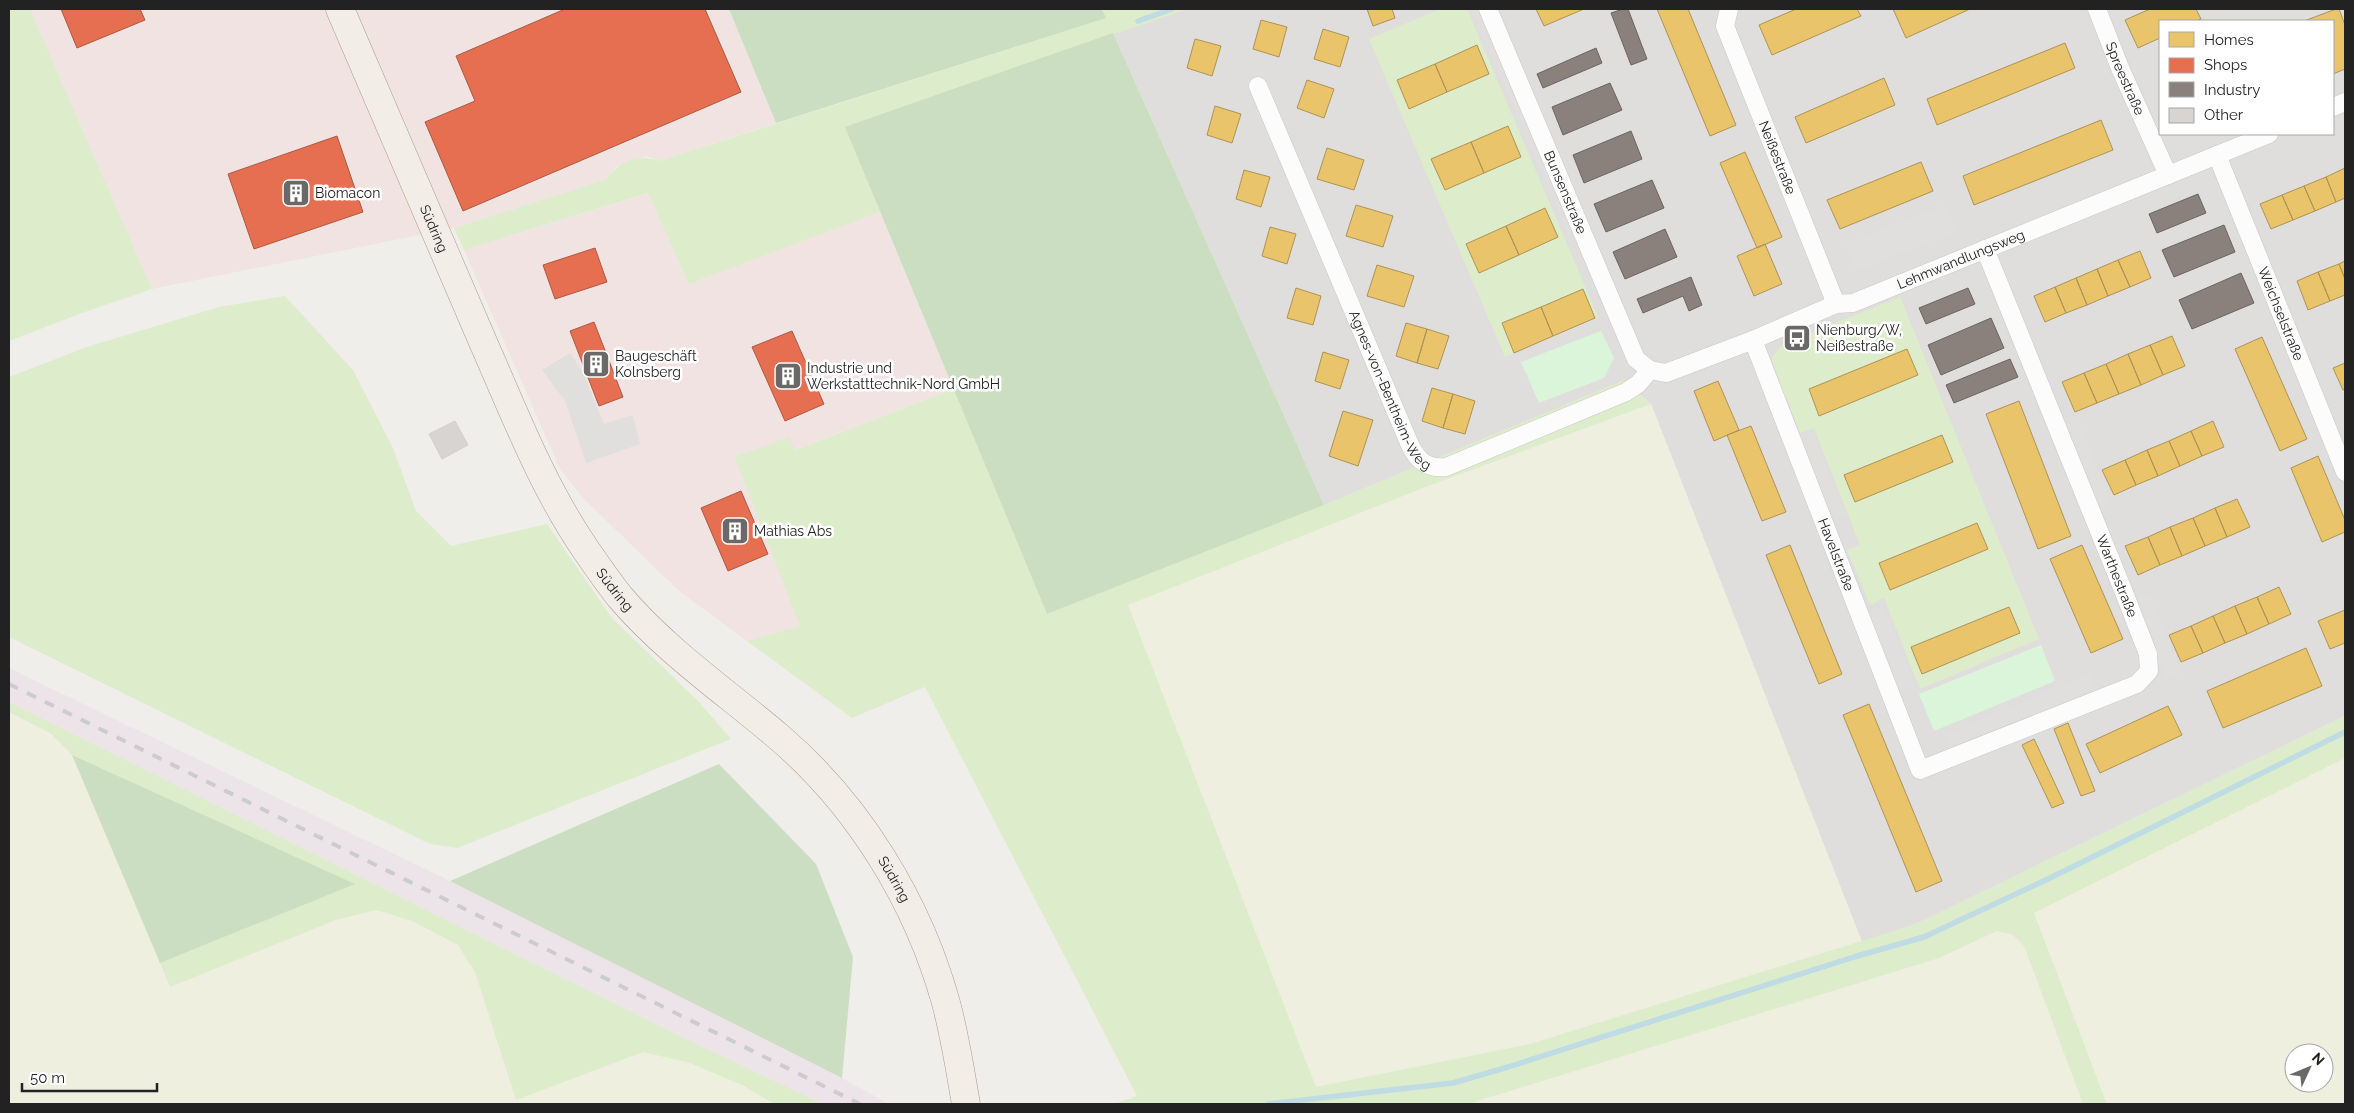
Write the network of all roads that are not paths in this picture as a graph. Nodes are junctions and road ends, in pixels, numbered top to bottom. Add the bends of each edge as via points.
1 (340, 9) edge
2 (1488, 9) edge
3 (1729, 9) edge
4 (2097, 9) edge
5 (1258, 86) dead end
6 (2267, 135) edge
7 (2217, 155) junction
8 (2168, 175) junction
9 (1985, 249) junction
10 (1836, 304) junction
11 (1752, 340) junction
12 (1650, 370) junction
13 (2345, 472) edge
14 (1920, 770) joint
15 (965, 1098) edge

1 - 15 main road, Südring via 552,495 584,548 624,602 664,642 782,740 825,782 864,830 899,886 924,938 945,1000
2 - 12 street, Bunsenstraße via 1636,359
3 - 10 street, Neißestraße via 1726,26
4 - 8 street, Spreestraße
5 - 12 street, Agnes-von-Bentheim-Weg via 1410,445 1426,466 1446,467 1626,392
6 - 7 street, Lehmwandlungsweg
7 - 8 street, Lehmwandlungsweg
7 - 13 street, Weichselstraße
8 - 9 street, Lehmwandlungsweg
9 - 10 street, Lehmwandlungsweg via 1853,303
9 - 14 street, Warthestraße via 2148,654 2149,671 2137,684
10 - 11 street, Lehmwandlungsweg
11 - 12 street, Lehmwandlungsweg via 1666,373
11 - 14 street, Havelstraße

